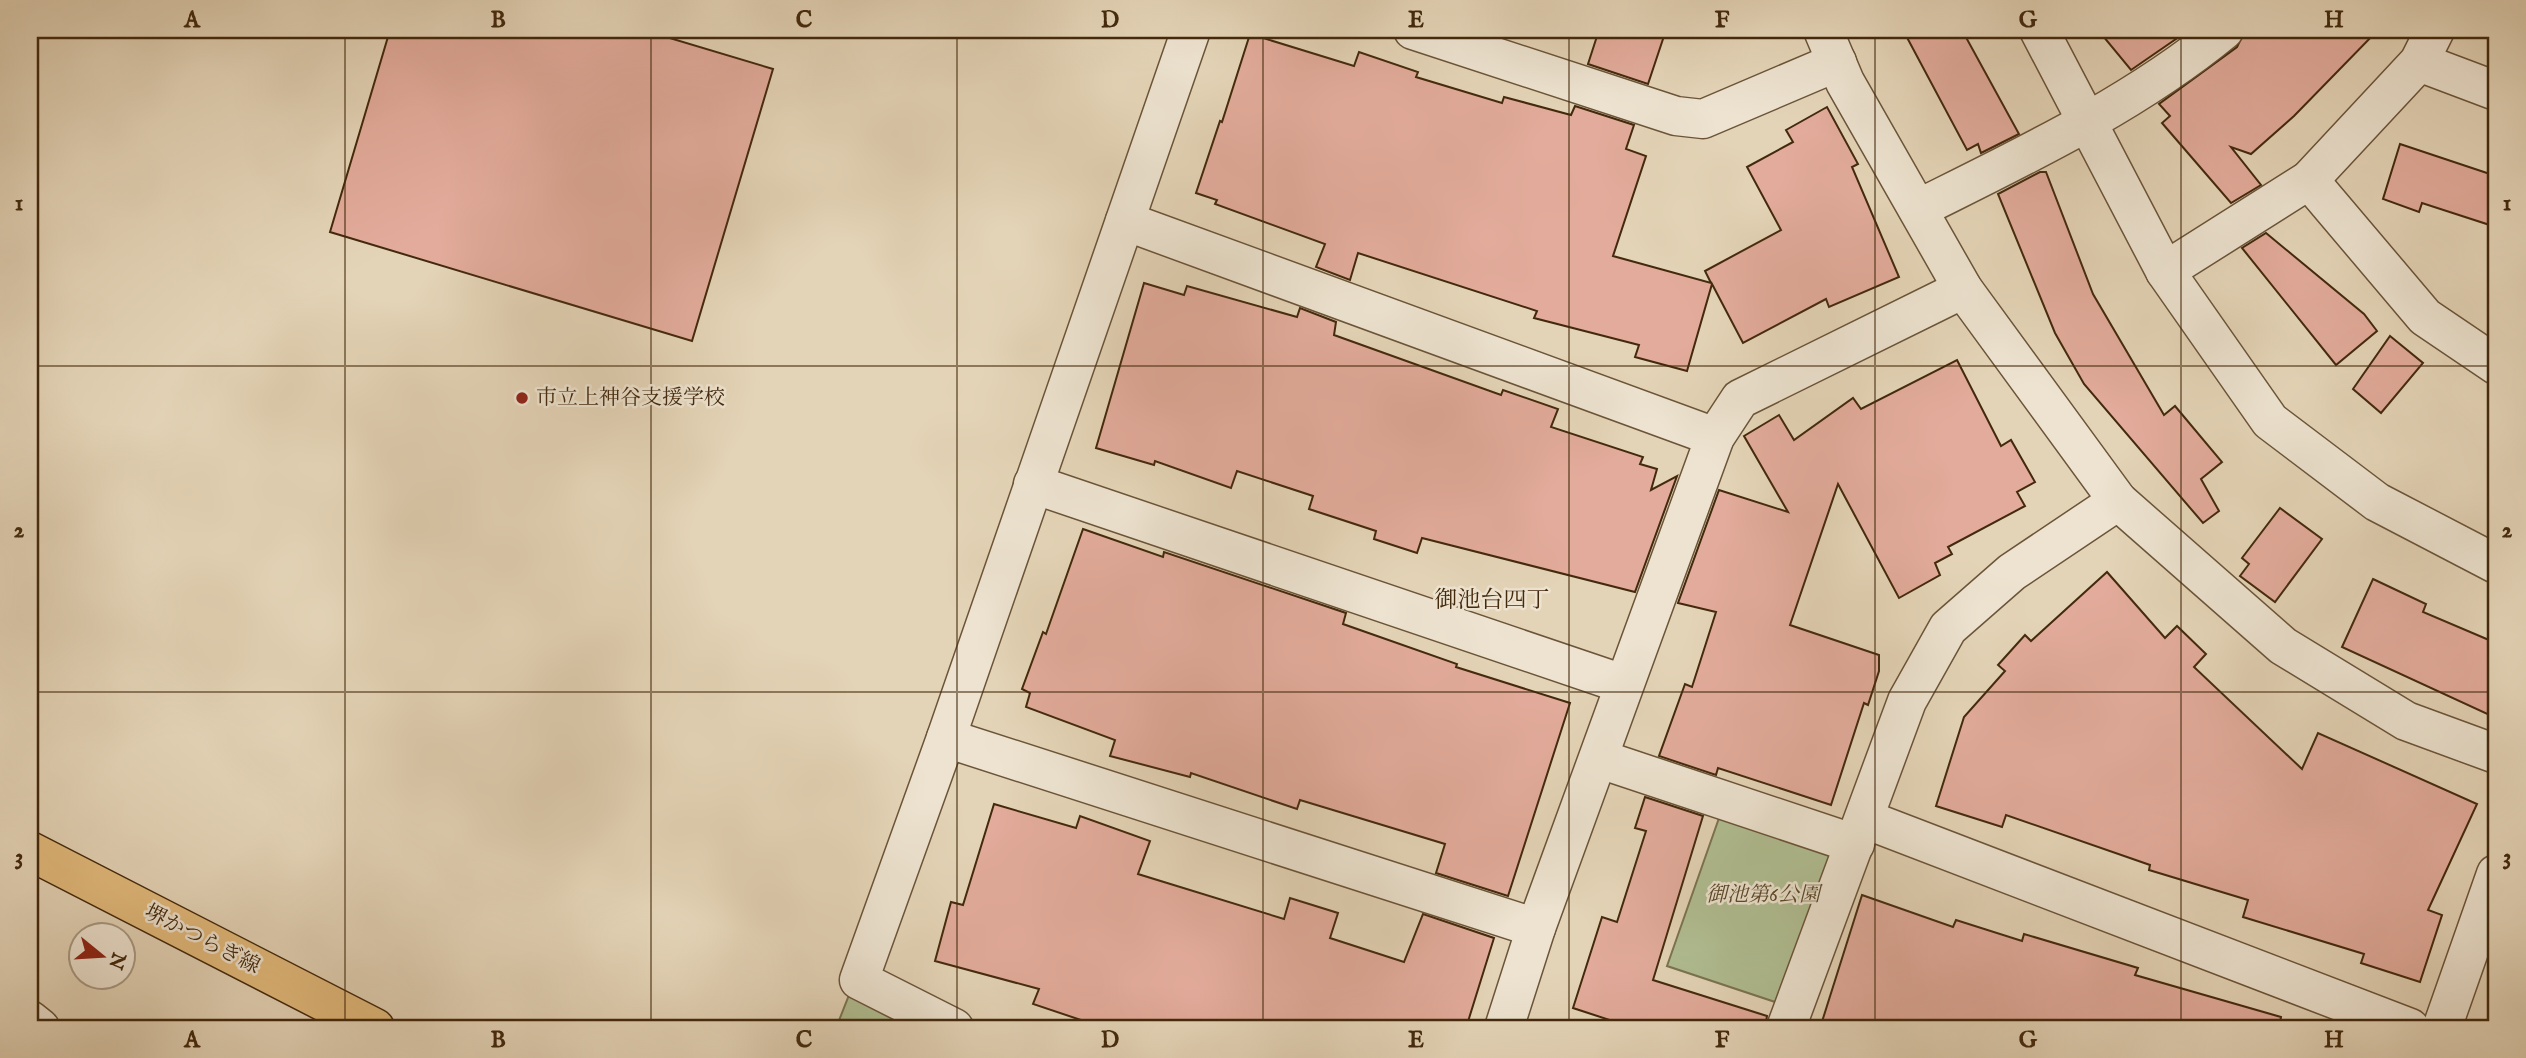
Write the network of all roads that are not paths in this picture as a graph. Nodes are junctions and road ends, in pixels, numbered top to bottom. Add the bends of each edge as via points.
1 (1191, 30) edge
2 (1413, 30) edge
3 (2039, 30) edge
4 (2224, 30) edge
5 (1830, 46) edge
6 (2427, 46) edge
7 (2496, 91) edge
8 (2086, 121) junction
9 (2309, 180) junction
10 (1918, 209) junction
11 (1125, 221) junction
12 (2165, 271) junction
13 (1963, 289) junction
14 (2496, 365) edge
15 (1715, 437) junction
16 (1033, 484) junction
17 (2118, 501) junction
18 (2496, 564) edge
19 (1623, 684) junction
20 (946, 738) junction
21 (2496, 754) edge
22 (1600, 758) junction
23 (1860, 831) junction
24 (30, 851) edge
25 (2496, 874) edge
26 (1536, 928) junction
27 (30, 1020) edge
28 (40, 1028) edge
29 (375, 1028) edge
30 (954, 1028) edge
31 (1504, 1028) edge
32 (1786, 1028) edge
33 (2410, 1028) edge
34 (2442, 1028) edge

1 - 11 street
2 - 5 street via 1676,116 1703,119
3 - 8 street
4 - 8 street via 2160,77
5 - 10 street via 1845,82
6 - 7 street
6 - 9 street
8 - 10 street
8 - 12 street
9 - 12 street
9 - 14 street via 2425,317
10 - 13 street
11 - 15 street
11 - 16 street
12 - 18 street via 2270,421 2377,502
13 - 15 street via 1740,399
13 - 17 street
15 - 19 street
16 - 19 street
16 - 20 street
17 - 21 street via 2283,646 2406,721
17 - 23 street via 2012,572 1948,628 1907,701
19 - 22 street
20 - 26 street
20 - 30 street via 859,980
22 - 23 street
22 - 26 street
23 - 32 street
23 - 33 street
24 - 29 main road, 堺かつらぎ線
25 - 34 street
26 - 31 street
27 - 28 street

